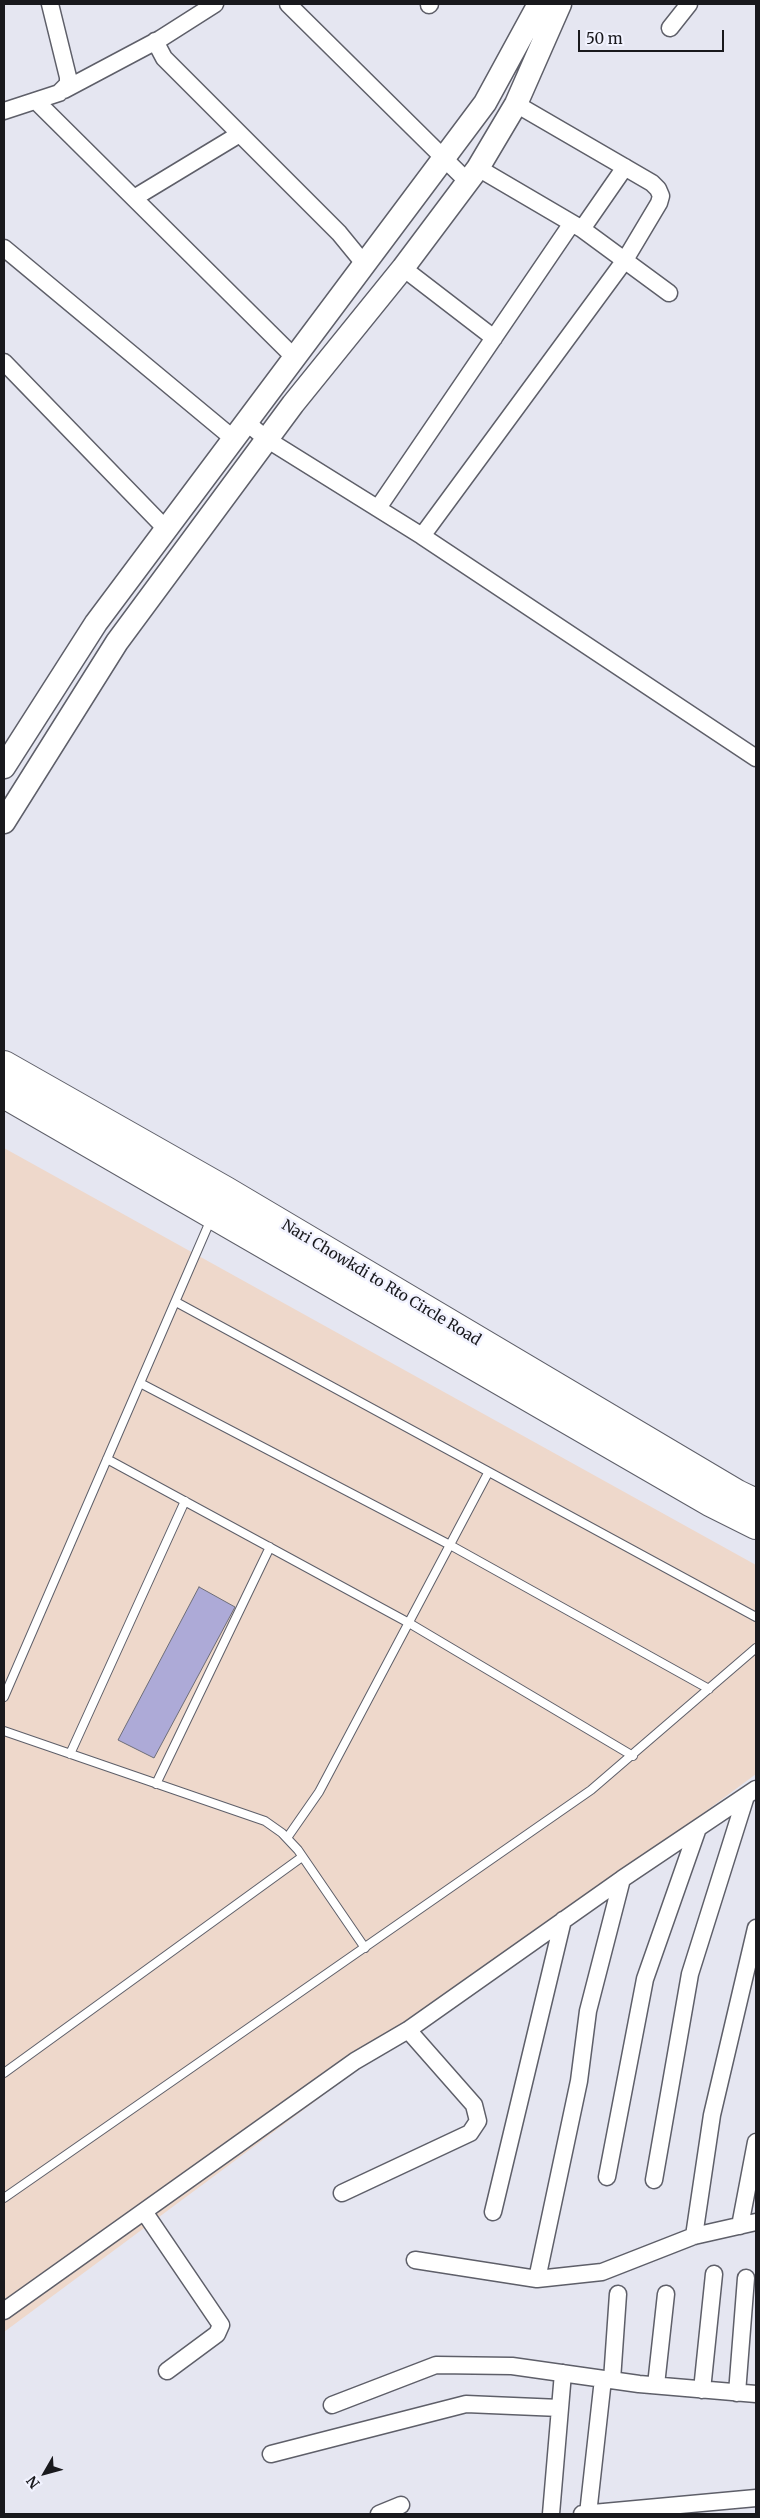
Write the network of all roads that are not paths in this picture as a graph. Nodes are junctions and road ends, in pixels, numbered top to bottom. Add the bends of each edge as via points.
1 (50, 4) edge
2 (215, 4) edge
3 (288, 4) edge
4 (539, 4) edge
5 (560, 4) edge
6 (689, 4) edge
7 (670, 28) dead end
8 (155, 41) junction
9 (64, 90) junction
10 (37, 102) junction
11 (516, 104) junction
12 (4, 111) edge
13 (238, 135) junction
14 (445, 157) junction
15 (625, 167) junction
16 (473, 175) junction
17 (134, 198) junction
18 (577, 226) junction
19 (4, 248) edge
20 (625, 260) junction
21 (366, 266) junction
22 (403, 268) junction
23 (669, 293) dead end
24 (494, 338) junction
25 (294, 357) junction
26 (4, 362) edge
27 (241, 431) junction
28 (268, 440) junction
29 (378, 508) junction
30 (167, 530) junction
31 (422, 536) junction
32 (756, 758) edge
33 (4, 767) edge
34 (6, 814) edge
35 (4, 1066) edge
36 (4, 1094) edge
37 (219, 1204) junction
38 (176, 1302) junction
39 (140, 1383) junction
40 (107, 1459) junction
41 (488, 1473) junction
42 (184, 1501) junction
43 (756, 1503) edge
44 (756, 1525) edge
45 (450, 1545) junction
46 (270, 1547) junction
47 (756, 1617) edge
48 (408, 1623) junction
49 (756, 1648) edge
50 (709, 1689) junction
51 (4, 1697) edge
52 (4, 1731) edge
53 (70, 1754) junction
54 (634, 1756) junction
55 (156, 1784) junction
56 (751, 1792) edge
57 (698, 1828) junction
58 (287, 1838) junction
59 (302, 1857) junction
60 (622, 1879) junction
61 (563, 1920) junction
62 (756, 1928) edge
63 (366, 1948) junction
64 (408, 2030) junction
65 (4, 2072) edge
66 (756, 2142) edge
67 (607, 2176) dead end
68 (654, 2180) dead end
69 (342, 2193) dead end
70 (4, 2198) edge
71 (145, 2212) junction
72 (493, 2212) dead end
73 (756, 2222) edge
74 (740, 2226) junction
75 (694, 2236) junction
76 (415, 2260) dead end
77 (714, 2274) dead end
78 (746, 2278) dead end
79 (537, 2279) junction
80 (618, 2294) dead end
81 (666, 2294) dead end
82 (4, 2311) edge
83 (167, 2371) dead end
84 (563, 2373) junction
85 (607, 2379) junction
86 (656, 2385) junction
87 (702, 2390) junction
88 (737, 2393) junction
89 (756, 2394) edge
90 (332, 2405) dead end
91 (560, 2408) junction
92 (271, 2454) dead end
93 (756, 2498) edge
94 (401, 2505) dead end
95 (379, 2514) edge
96 (551, 2514) edge
97 (582, 2514) edge
98 (588, 2514) edge

1 - 9 street via 68,77
2 - 8 street
3 - 14 street
4 - 14 street via 494,90
5 - 11 street
6 - 7 street
8 - 9 street
8 - 13 street via 164,58
9 - 10 street
10 - 12 street
10 - 17 street
11 - 15 street
11 - 16 street
13 - 17 street
13 - 21 street via 339,234
14 - 16 street
14 - 21 street
15 - 18 street
15 - 20 street via 652,183 661,196
16 - 18 street
16 - 22 street
17 - 25 street
18 - 20 street
18 - 24 street
19 - 27 street
20 - 23 street
20 - 31 street
21 - 25 street
22 - 24 street
22 - 28 street via 293,404
24 - 29 street
25 - 27 street
26 - 30 street
27 - 28 street
27 - 30 street
28 - 29 street
28 - 34 street via 117,642
29 - 31 street
30 - 33 street via 88,634
31 - 32 street
35 - 37 highway, Nari Chowkdi to Rto Circle Road
36 - 37 highway
37 - 38 lane
37 - 43 highway, Nari Chowkdi to Rto Circle Road
37 - 44 highway via 701,1497
38 - 39 lane
38 - 41 lane
39 - 40 lane
39 - 45 lane
40 - 42 lane
40 - 51 lane
41 - 45 lane
41 - 47 lane
42 - 46 lane
42 - 53 lane
45 - 48 lane
45 - 50 lane
46 - 48 lane
46 - 55 lane
48 - 54 lane
48 - 58 lane via 319,1792
49 - 50 lane
50 - 54 lane
52 - 53 lane
53 - 55 lane
54 - 63 lane via 591,1790
55 - 58 lane via 265,1821
56 - 57 street
56 - 68 street via 690,1974
57 - 60 street
57 - 67 street via 645,1979
58 - 59 lane
59 - 63 lane
59 - 65 lane
60 - 61 street
60 - 79 street via 588,2011 579,2081
61 - 64 street
61 - 72 street
62 - 75 street via 712,2115
63 - 70 lane
64 - 69 street via 474,2106 478,2121 470,2133
64 - 71 street via 356,2061
66 - 74 street
71 - 82 street
71 - 83 street via 221,2325 217,2334
73 - 74 street
74 - 75 street
75 - 79 street via 602,2272
76 - 79 street
77 - 87 street
78 - 88 street
80 - 85 street
81 - 86 street
84 - 85 street
84 - 90 street via 512,2366 436,2365
84 - 91 street
85 - 86 street
85 - 98 street
86 - 87 street
87 - 88 street
88 - 89 street
91 - 92 street via 466,2404
91 - 96 street
93 - 98 street
94 - 95 street
97 - 98 street

